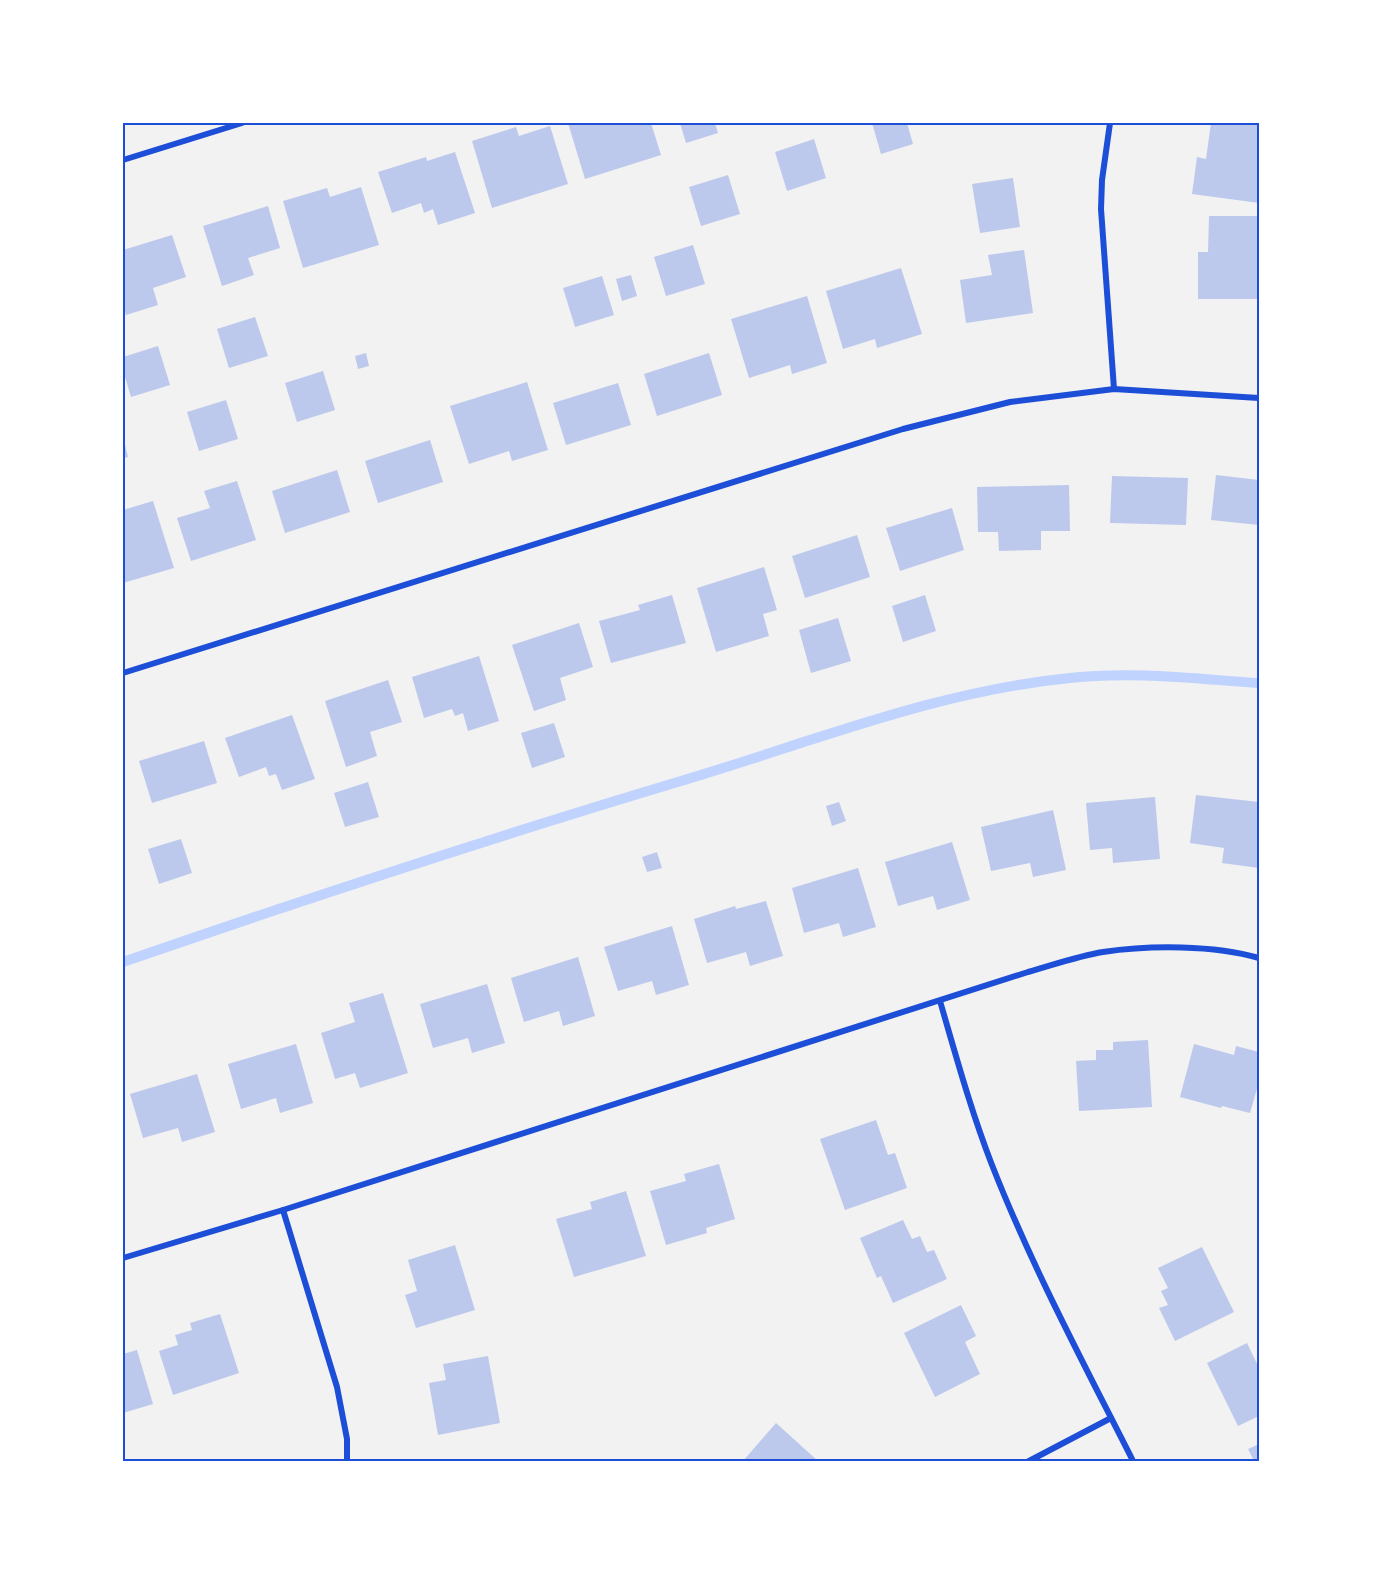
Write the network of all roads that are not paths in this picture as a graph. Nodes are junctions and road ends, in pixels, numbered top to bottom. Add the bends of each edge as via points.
1 (242, 123) edge
2 (1110, 123) edge
3 (123, 160) edge
4 (1114, 389) junction
5 (1259, 398) edge
6 (123, 673) edge
7 (1259, 958) edge
8 (940, 1000) junction
9 (283, 1210) junction
10 (123, 1258) edge
11 (1112, 1418) junction
12 (347, 1461) edge
13 (1029, 1461) edge
14 (1133, 1461) edge

1 - 3 street
2 - 4 street via 1101,209
4 - 5 street
4 - 6 street via 1010,402 903,429
7 - 8 street via 1194,949 1102,952
8 - 9 street
8 - 11 street via 993,1166 1050,1297
9 - 10 street
9 - 12 street via 337,1387
11 - 13 street
11 - 14 street

